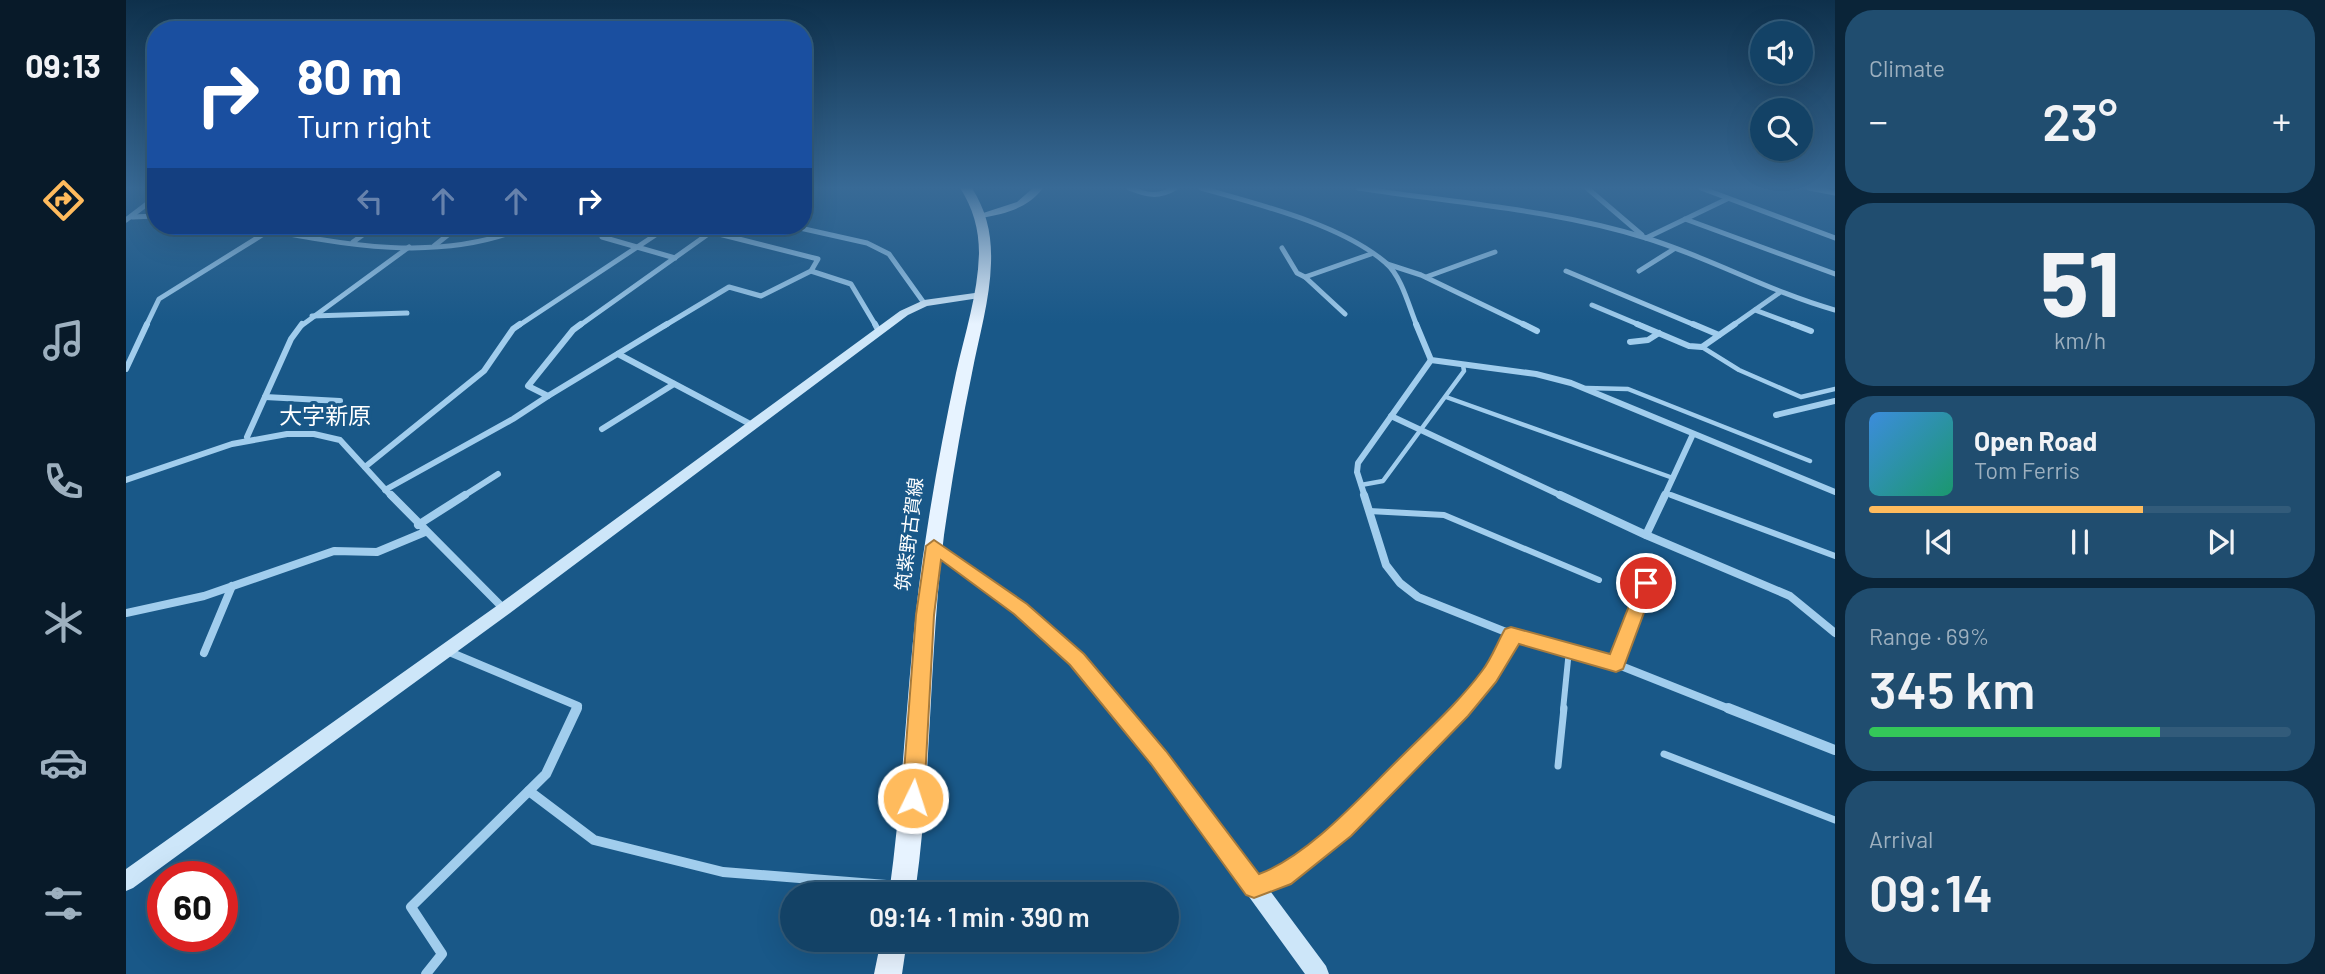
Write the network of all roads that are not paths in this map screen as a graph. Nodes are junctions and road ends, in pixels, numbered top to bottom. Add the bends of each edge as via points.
1 (824, 233) edge
2 (984, 233) edge
3 (1330, 233) edge
4 (1627, 233) edge
5 (1641, 233) edge
6 (1655, 233) edge
7 (1724, 233) edge
8 (261, 235) edge
9 (301, 235) edge
10 (363, 235) edge
11 (448, 235) edge
12 (507, 235) edge
13 (655, 235) edge
14 (708, 235) edge
15 (724, 235) edge
16 (306, 236) joint
17 (603, 237) dead end
18 (1646, 238) junction
19 (352, 243) junction
20 (409, 246) junction
21 (434, 246) junction
22 (636, 247) junction
23 (1282, 248) dead end
24 (1674, 249) junction
25 (1495, 252) dead end
26 (1371, 254) junction
27 (675, 258) junction
28 (1387, 264) junction
29 (811, 271) junction
30 (1566, 271) dead end
31 (1639, 271) dead end
32 (1835, 274) edge
33 (1305, 277) junction
34 (1426, 277) junction
35 (1779, 293) junction
36 (982, 295) junction
37 (923, 303) junction
38 (1592, 305) dead end
39 (1755, 310) junction
40 (1835, 310) edge
41 (407, 313) dead end
42 (1345, 314) dead end
43 (311, 316) junction
44 (877, 328) dead end
45 (1537, 331) dead end
46 (1811, 331) dead end
47 (1658, 333) junction
48 (1719, 335) junction
49 (1630, 342) dead end
50 (1702, 347) junction
51 (618, 354) junction
52 (1431, 360) junction
53 (1463, 365) junction
54 (126, 369) edge
55 (674, 384) junction
56 (1583, 388) junction
57 (1835, 389) edge
58 (548, 396) junction
59 (265, 397) junction
60 (1446, 397) junction
61 (340, 401) dead end
62 (1835, 401) edge
63 (1776, 415) dead end
64 (1391, 416) junction
65 (752, 425) junction
66 (602, 429) dead end
67 (1423, 430) junction
68 (1693, 434) junction
69 (247, 437) junction
70 (1810, 461) dead end
71 (365, 467) junction
72 (498, 474) dead end
73 (1673, 478) junction
74 (126, 480) edge
75 (1361, 485) junction
76 (385, 490) junction
77 (1835, 492) edge
78 (1666, 493) junction
79 (1369, 510) junction
80 (418, 524) junction
81 (425, 532) junction
82 (1646, 535) junction
83 (934, 546) junction
84 (1835, 556) edge
85 (1598, 580) dead end
86 (1646, 583) dead end
87 (232, 586) junction
88 (504, 609) junction
89 (126, 612) edge
90 (1835, 633) edge
91 (1511, 634) junction
92 (1569, 650) junction
93 (446, 651) junction
94 (204, 653) dead end
95 (1616, 664) junction
96 (1835, 750) edge
97 (1664, 754) dead end
98 (1558, 766) dead end
99 (528, 791) junction
100 (1835, 820) edge
101 (126, 881) edge
102 (818, 882) edge
103 (904, 882) edge
104 (1254, 887) junction
105 (892, 952) edge
106 (426, 974) edge
107 (888, 974) edge
108 (1318, 974) edge

1 - 37 street via 867,243 889,254
2 - 36 main road, 筑紫野古賀線
3 - 26 street
4 - 18 street
5 - 18 street
6 - 18 street
7 - 32 street
8 - 54 street via 159,299
9 - 16 street
10 - 19 street
11 - 21 street
12 - 21 street via 491,242
13 - 22 street
14 - 27 street
15 - 29 street via 818,259
16 - 19 street
17 - 22 street
18 - 24 street
19 - 20 street
20 - 21 street
20 - 43 street
22 - 27 street
22 - 71 street via 513,329 484,371
23 - 33 street via 1297,273
24 - 31 street
24 - 35 street
25 - 34 street
26 - 28 street
26 - 33 street
27 - 58 street via 573,330 528,386
28 - 34 street
28 - 52 street
29 - 44 street via 851,284
29 - 51 street via 761,296 729,287
30 - 48 street
33 - 42 street
34 - 45 street
35 - 39 street
35 - 40 street
36 - 37 street
36 - 83 main road, 筑紫野古賀線 via 946,452
37 - 65 street
38 - 47 street
39 - 46 street
39 - 48 street
41 - 43 street
43 - 59 street via 290,340
47 - 49 street via 1648,340
47 - 50 street
48 - 50 street
50 - 57 lane via 1739,370 1801,397
51 - 55 street
51 - 58 street
52 - 53 street
52 - 64 street
53 - 56 street via 1525,371
53 - 60 lane via 1464,371
55 - 65 street
55 - 66 street
56 - 68 street
56 - 70 lane via 1628,389
58 - 76 street
59 - 61 street
59 - 69 street
60 - 67 lane
60 - 73 lane
62 - 63 street
64 - 67 street
64 - 75 street via 1358,463
65 - 88 street
67 - 75 lane via 1384,481
67 - 82 street
68 - 73 street
68 - 77 street
69 - 71 street via 326,436 340,440
69 - 74 street
71 - 76 street
72 - 80 street
73 - 78 street
75 - 79 street
76 - 80 street
78 - 82 street
78 - 84 lane
79 - 85 lane via 1444,515
79 - 91 street via 1386,565 1401,583 1418,597
80 - 81 street
81 - 87 street via 377,552 334,551
81 - 88 street
82 - 90 street via 1790,596
83 - 103 main road, 筑紫野古賀線
83 - 104 street via 1020,609 1077,660 1159,757
86 - 95 lane
87 - 89 street
87 - 94 street
88 - 93 street
91 - 92 street
91 - 104 street via 1510,644 1490,676 1461,710 1343,829 1283,876
92 - 95 street
92 - 98 lane
93 - 99 street via 579,706 546,774
93 - 101 street
95 - 96 street
97 - 100 lane
99 - 102 street via 594,840 723,873
99 - 106 street via 411,907 442,954
104 - 108 street
105 - 107 main road

